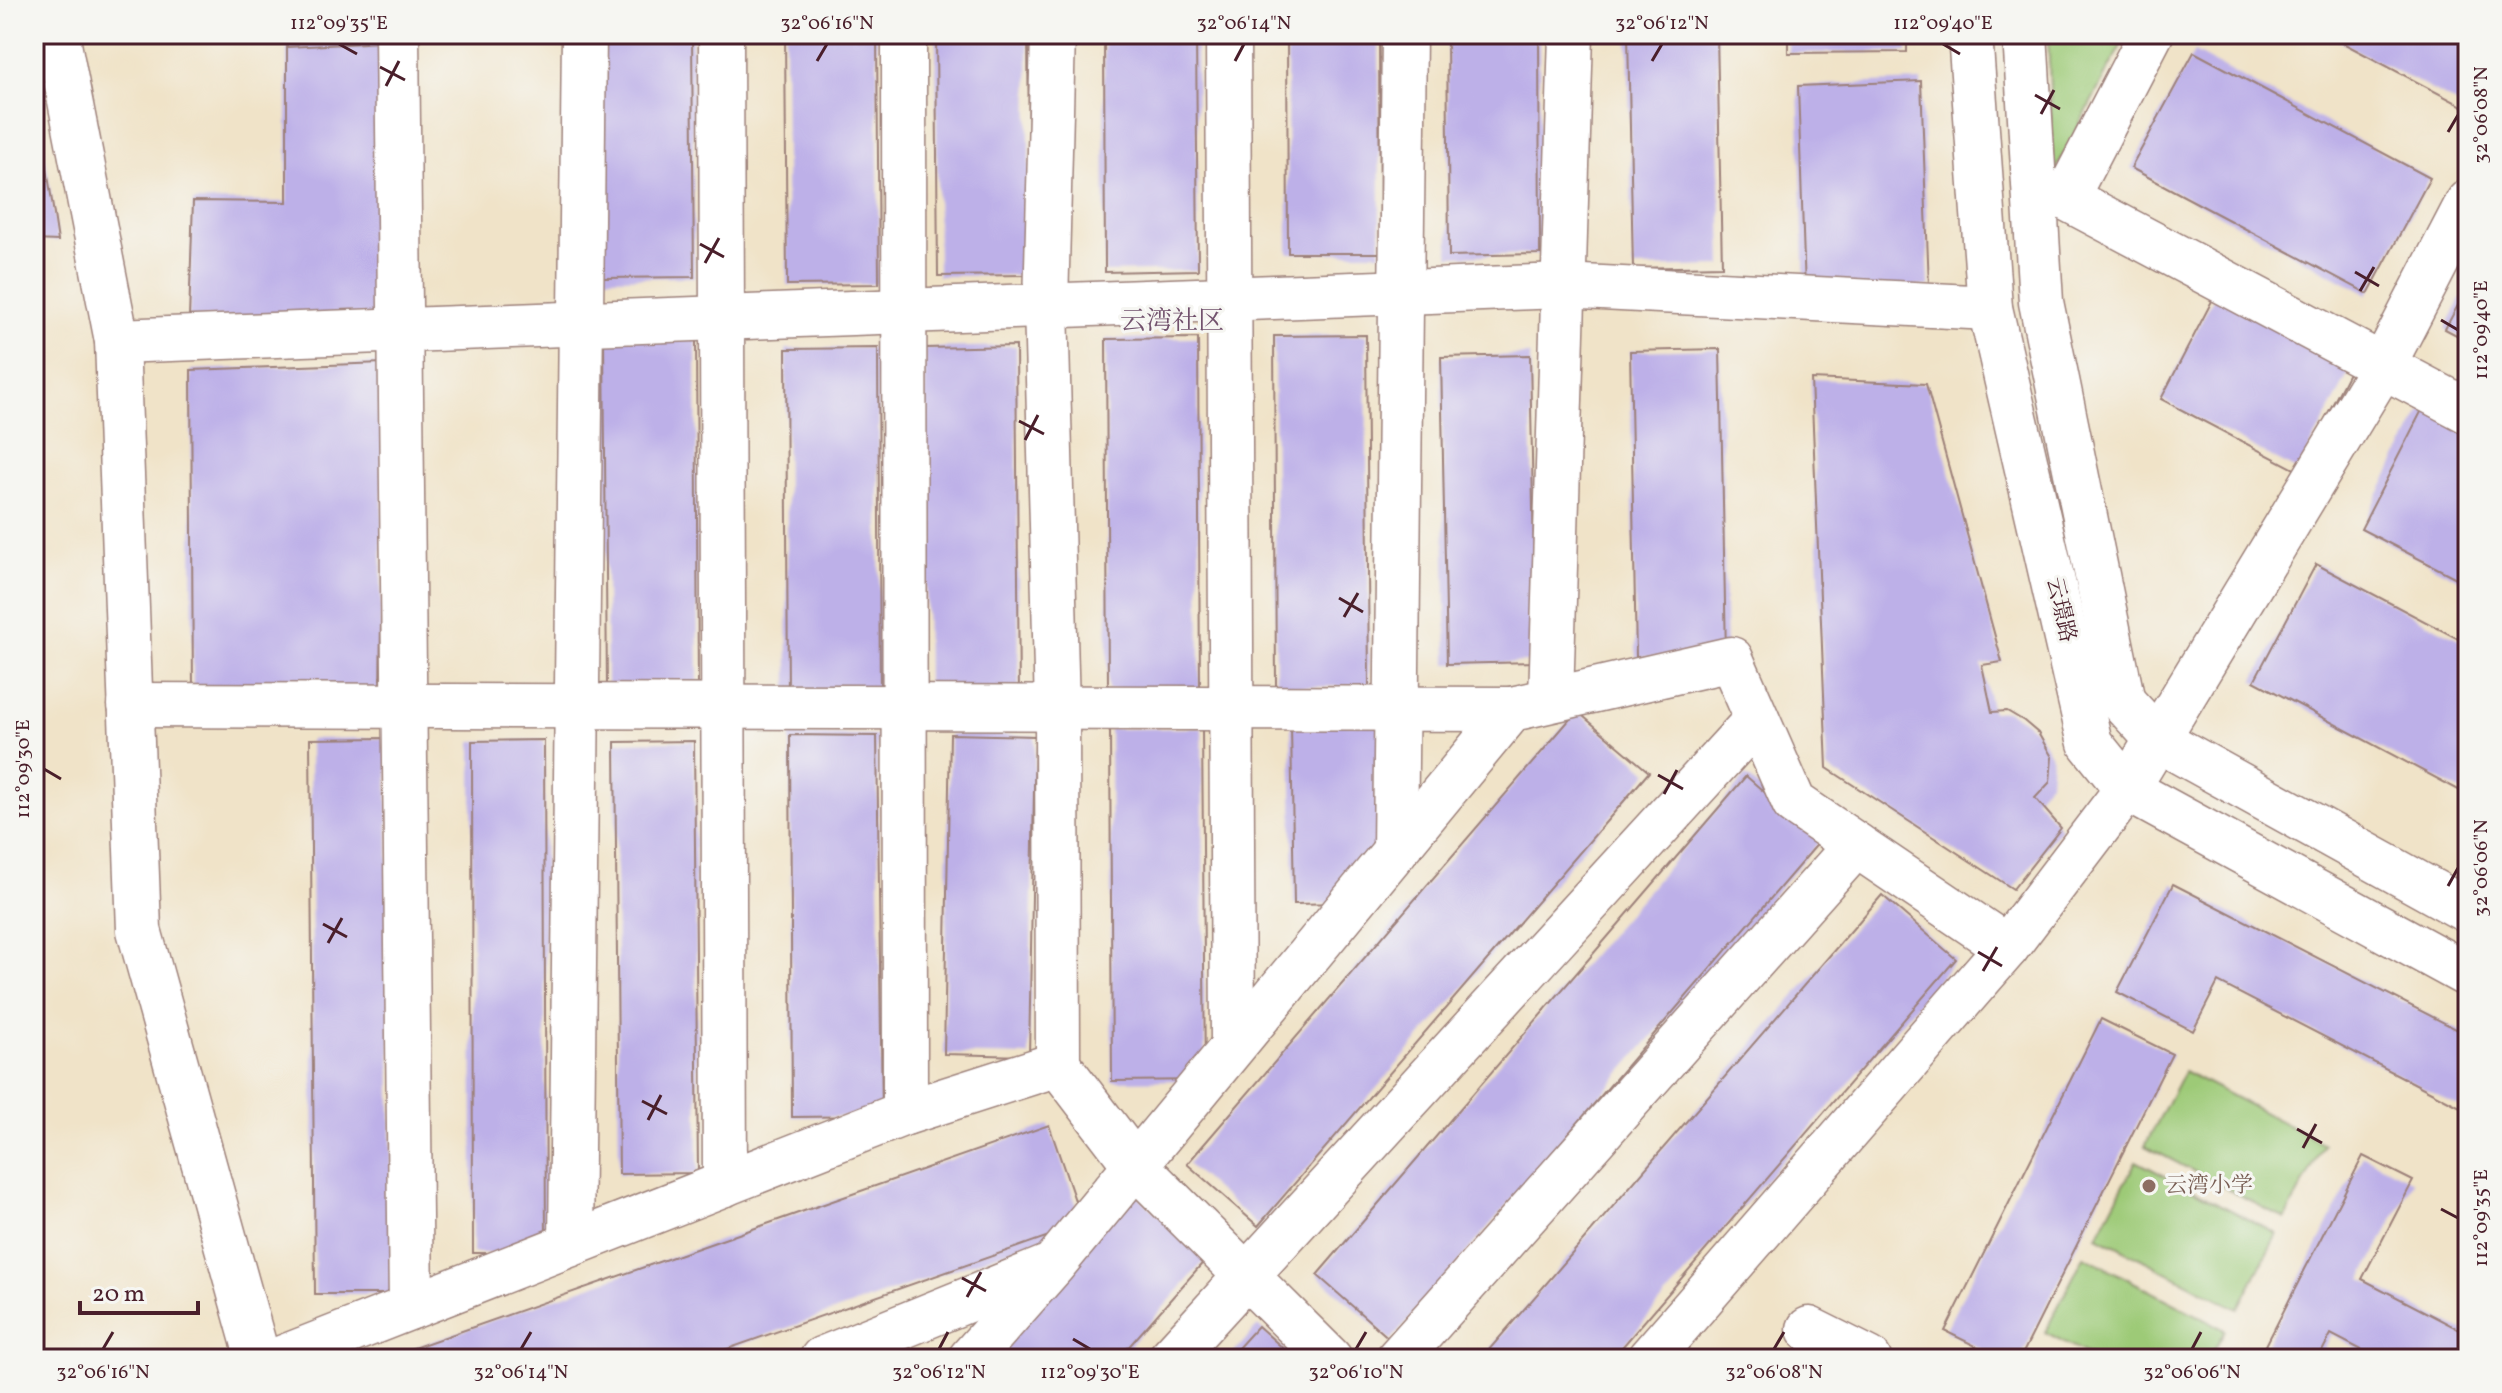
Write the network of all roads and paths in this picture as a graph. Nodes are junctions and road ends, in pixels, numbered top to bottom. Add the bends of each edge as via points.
1 (57, 34) edge
2 (397, 34) edge
3 (584, 34) edge
4 (721, 34) edge
5 (904, 34) edge
6 (1053, 34) edge
7 (1228, 34) edge
8 (1404, 34) edge
9 (1571, 34) edge
10 (1970, 34) edge
11 (2025, 34) edge
12 (2151, 34) edge
13 (2468, 202) edge
14 (1563, 286) junction
15 (1401, 292) junction
16 (1229, 299) junction
17 (1046, 306) junction
18 (1990, 308) junction
19 (904, 311) junction
20 (722, 318) junction
21 (581, 323) junction
22 (401, 330) junction
23 (117, 341) junction
24 (2383, 366) junction
25 (2468, 411) edge
26 (1532, 704) junction
27 (130, 705) junction
28 (404, 706) junction
29 (577, 706) junction
30 (723, 707) junction
31 (904, 707) junction
32 (1057, 708) junction
33 (1232, 708) junction
34 (1396, 709) junction
35 (1757, 719) junction
36 (2157, 739) junction
37 (2127, 789) junction
38 (1856, 845) junction
39 (1395, 851) junction
40 (2468, 911) edge
41 (2007, 947) junction
42 (2468, 975) edge
43 (1233, 1046) junction
44 (1058, 1064) junction
45 (905, 1113) junction
46 (1135, 1165) junction
47 (725, 1184) junction
48 (571, 1244) junction
49 (1053, 1265) junction
50 (1246, 1275) junction
51 (411, 1307) junction
52 (1809, 1329) dead end
53 (258, 1359) edge
54 (279, 1359) edge
55 (822, 1359) edge
56 (970, 1359) edge
57 (1170, 1359) edge
58 (1330, 1359) edge
59 (1398, 1359) edge
60 (1649, 1359) edge
61 (1869, 1359) edge

1 - 23 street
2 - 22 street
3 - 21 street
4 - 20 street
5 - 19 street
6 - 17 street
7 - 16 street
8 - 15 street
9 - 14 street
10 - 18 street, 云璟路
11 - 36 street, 云璟路 via 2041,302 2123,702
12 - 24 street via 2066,198
13 - 24 street
14 - 15 street
14 - 18 street
14 - 26 street
15 - 16 street
15 - 34 street
16 - 17 street
16 - 33 street
17 - 19 street
17 - 32 street
18 - 37 street, 云璟路 via 2090,743
19 - 20 street
19 - 31 street
20 - 21 street
20 - 30 street
21 - 22 street
21 - 29 street
22 - 23 street
22 - 28 street
23 - 27 street
24 - 25 street
24 - 36 street
26 - 34 street
26 - 35 street via 1731,659
26 - 39 street
27 - 28 street
27 - 53 street via 139,930
28 - 29 street
28 - 51 street
29 - 30 street
29 - 48 street
30 - 31 street
30 - 47 street
31 - 32 street
31 - 45 street
32 - 33 street
32 - 44 street
33 - 34 street
33 - 43 street
34 - 39 street
35 - 38 street via 1794,803
35 - 50 street
36 - 37 street
36 - 40 street, 云璟路
37 - 41 street
37 - 42 street, 云璟路
38 - 41 street
38 - 59 street
39 - 43 street
41 - 60 street
43 - 46 street
44 - 45 street
44 - 46 street
45 - 47 street
46 - 49 street
46 - 50 street
47 - 48 street
48 - 51 street
49 - 55 street
49 - 56 street
50 - 57 street
50 - 58 street
51 - 54 street
52 - 61 street

